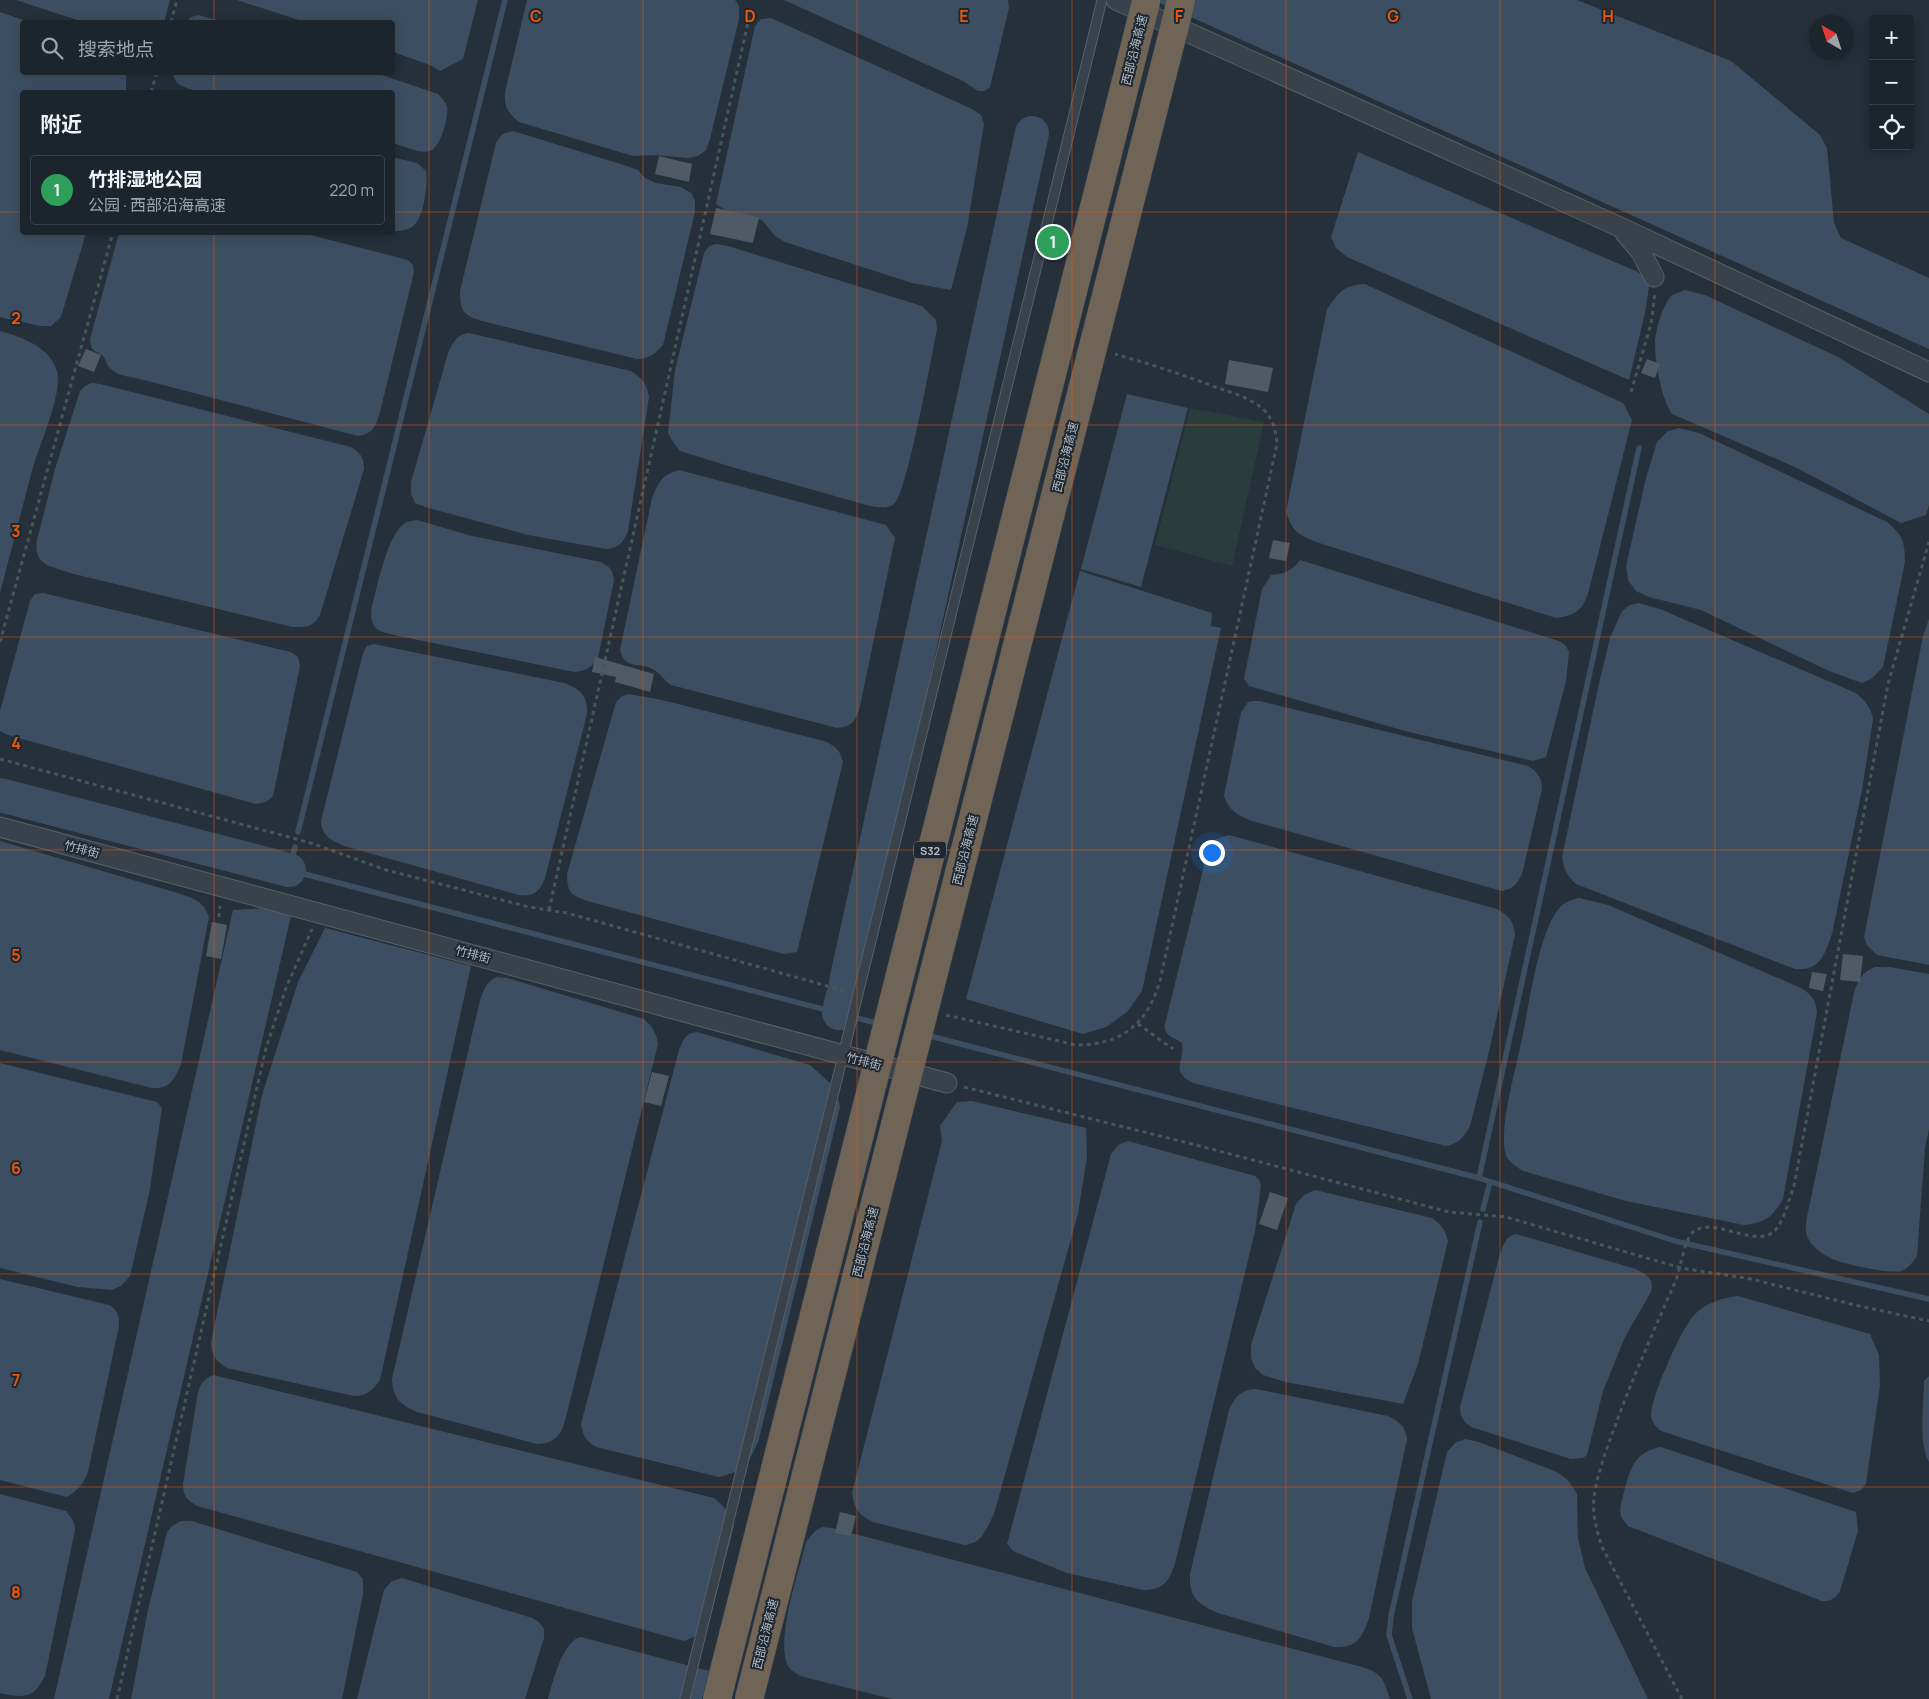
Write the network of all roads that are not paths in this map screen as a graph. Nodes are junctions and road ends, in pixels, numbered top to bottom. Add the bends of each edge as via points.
1 (1102, 0) edge
2 (1116, 0) edge
3 (1146, 0) edge
4 (1181, 0) edge
5 (1622, 228) junction
6 (1654, 277) road end
7 (1929, 372) edge
8 (0, 826) edge
9 (843, 1055) junction
10 (947, 1083) road end
11 (685, 1699) edge
12 (717, 1699) edge
13 (749, 1699) edge

1 - 9 lane
2 - 5 street
3 - 12 highway, 西部沿海高速 / S32, bridge
4 - 13 highway, 西部沿海高速 / S32, bridge
5 - 6 street via 1641,252
5 - 7 street
8 - 9 street, 竹排街
9 - 10 street, 竹排街
9 - 11 lane

